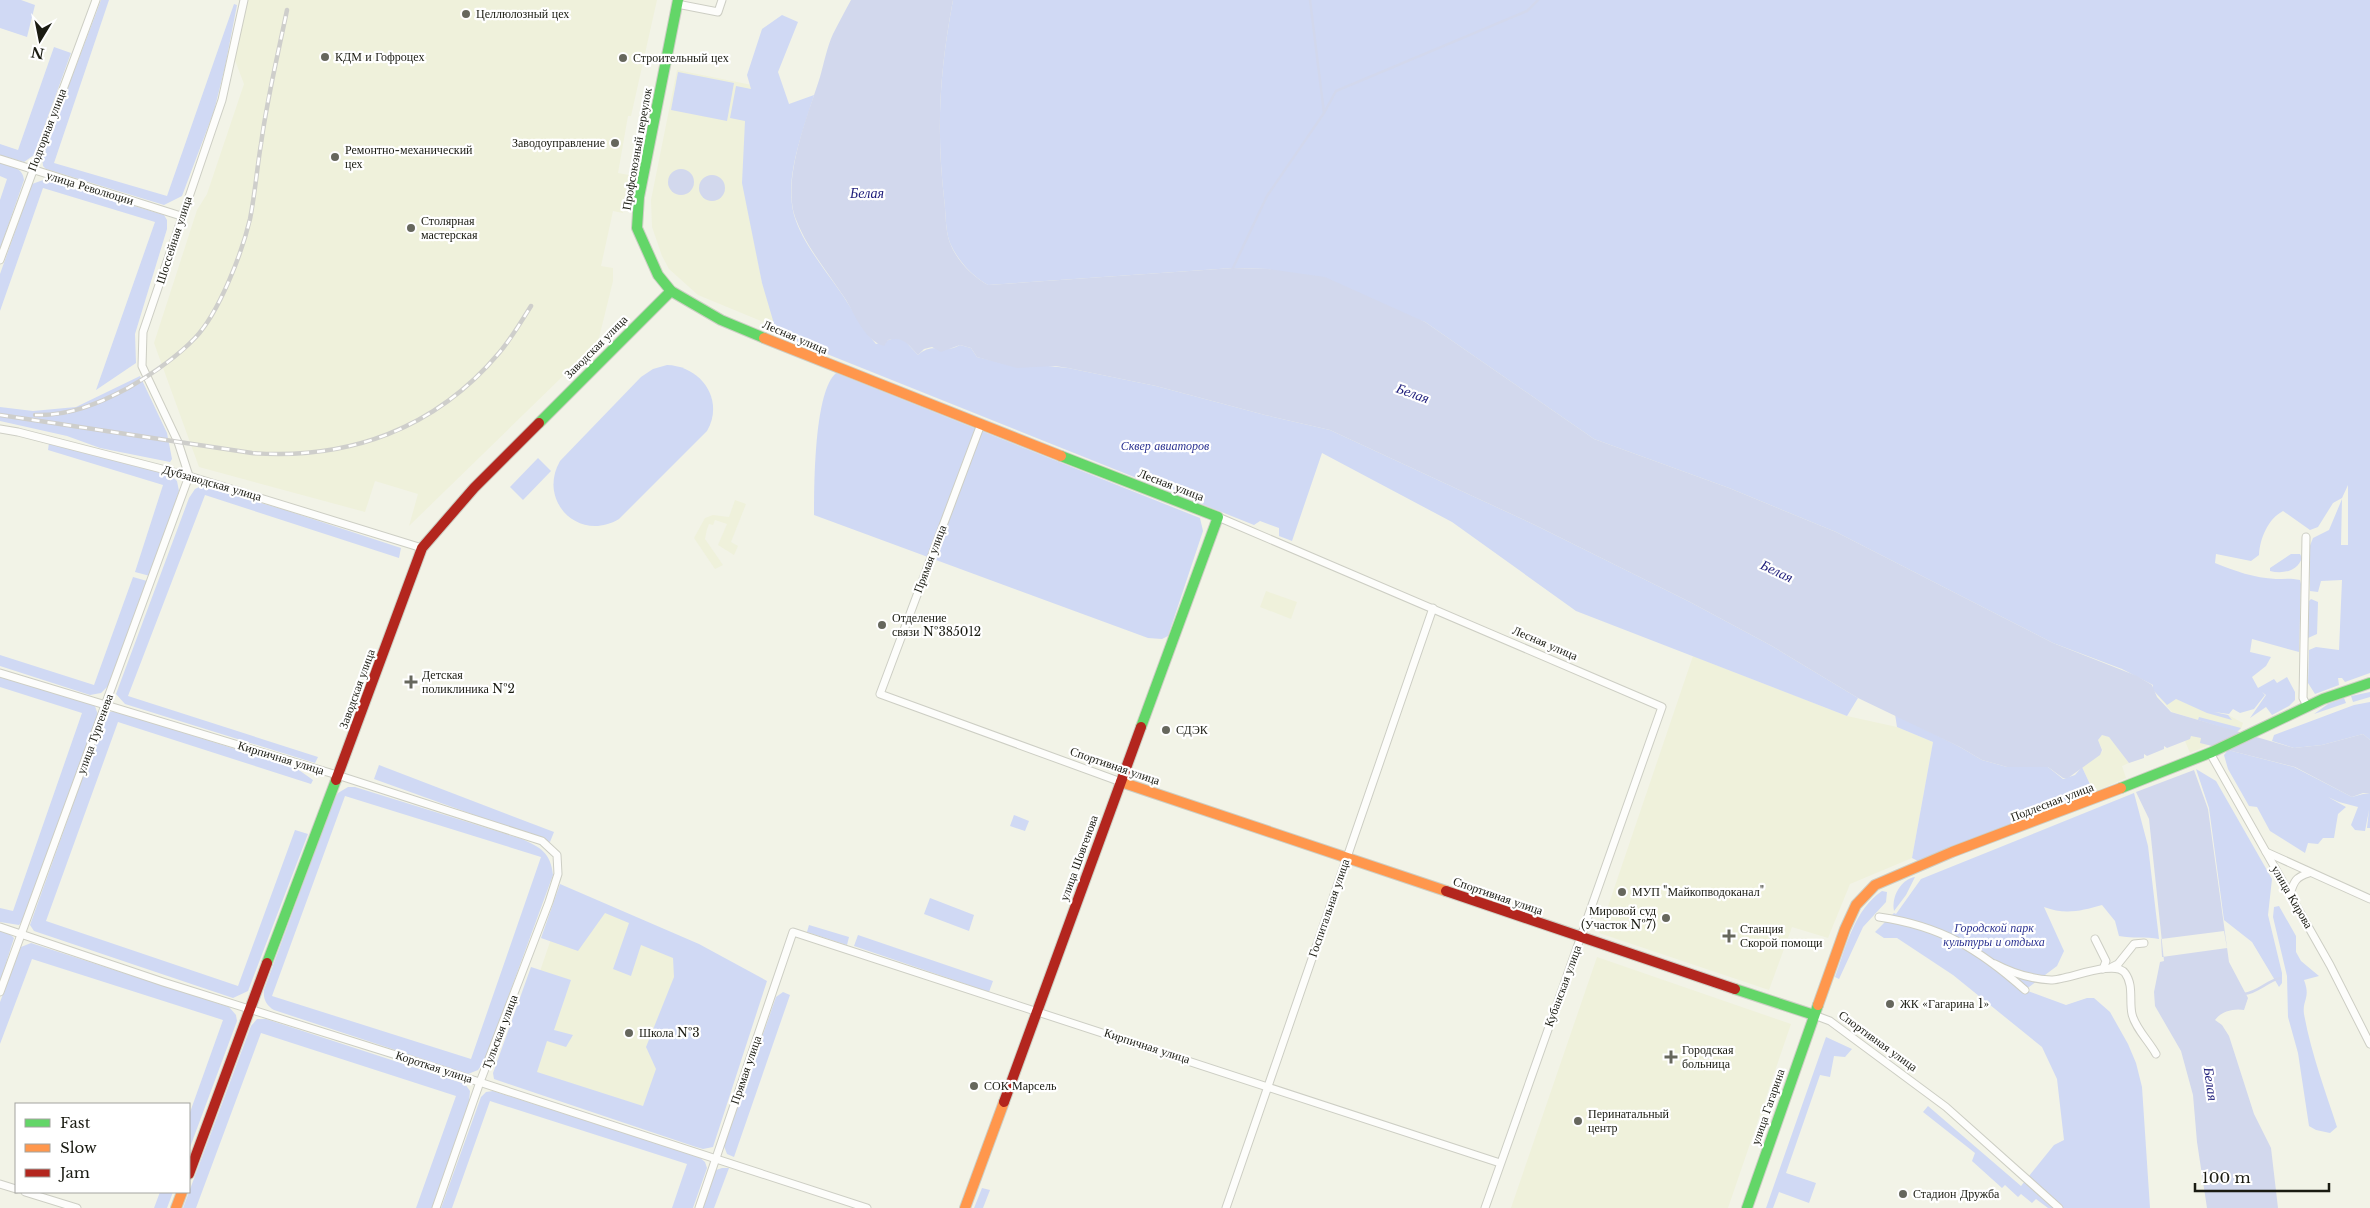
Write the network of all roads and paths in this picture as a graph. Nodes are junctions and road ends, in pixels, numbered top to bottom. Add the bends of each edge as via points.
1 (96, 0) edge
2 (722, 0) edge
3 (241, 1) edge
4 (678, 2) edge
5 (0, 159) edge
6 (32, 170) junction
7 (181, 216) junction
8 (0, 260) edge
9 (671, 291) junction
10 (981, 424) junction
11 (0, 429) edge
12 (189, 476) junction
13 (1218, 517) junction
14 (2306, 537) dead end
15 (422, 548) junction
16 (1433, 608) junction
17 (0, 672) edge
18 (2370, 683) edge
19 (880, 694) joint
20 (106, 704) junction
21 (2307, 706) junction
22 (1662, 707) joint
23 (2214, 751) junction
24 (337, 775) junction
25 (1121, 782) junction
26 (2266, 852) junction
27 (557, 855) joint
28 (1347, 857) junction
29 (2309, 873) junction
30 (2290, 894) junction
31 (2370, 899) edge
32 (1879, 917) dead end
33 (0, 927) edge
34 (793, 932) joint
35 (21, 934) junction
36 (1581, 936) junction
37 (2095, 939) dead end
38 (2144, 943) dead end
39 (1995, 964) junction
40 (2106, 968) junction
41 (2025, 990) dead end
42 (0, 992) edge
43 (250, 1009) junction
44 (1036, 1010) junction
45 (1814, 1015) junction
46 (2370, 1044) edge
47 (2156, 1054) dead end
48 (480, 1082) junction
49 (1268, 1086) junction
50 (716, 1160) junction
51 (1500, 1164) junction
52 (190, 1171) edge
53 (0, 1184) edge
54 (15, 1189) edge
55 (28, 1193) edge
56 (182, 1193) edge
57 (77, 1208) edge
58 (176, 1208) edge
59 (436, 1208) edge
60 (699, 1208) edge
61 (867, 1208) edge
62 (965, 1208) edge
63 (1226, 1208) edge
64 (1485, 1208) edge
65 (1747, 1208) edge
66 (2059, 1208) edge

1 - 6 street, Подгорная улица
2 - 4 street, Профсоюзный переулок via 718,12
3 - 7 street, Шоссейная улица via 222,100
4 - 9 main road, Профсоюзный переулок via 639,197 637,228 658,275
5 - 6 street, улица Революции
6 - 7 street, улица Революции
6 - 8 street, Подгорная улица
7 - 12 street, Шоссейная улица via 143,332 142,366 178,442
9 - 10 main road, Лесная улица via 721,320
9 - 15 main road, Заводская улица via 474,488
10 - 13 main road, Лесная улица
10 - 19 street, Прямая улица
11 - 12 street, Дубзаводская улица
12 - 15 street, Дубзаводская улица
12 - 20 street, улица Тургенева
13 - 16 street, Лесная улица
13 - 25 main road, улица Шовгенова
14 - 21 street via 2303,698
15 - 24 main road, Заводская улица
16 - 22 street, Лесная улица
16 - 28 street, Госпитальная улица
17 - 20 street, Кирпичная улица
18 - 21 main road, Подлесная улица
19 - 25 street, Спортивная улица
20 - 24 street, Кирпичная улица
20 - 35 street, улица Тургенева
21 - 23 main road, Подлесная улица
22 - 36 street, Кубанская улица
23 - 26 street, улица Кирова
23 - 45 main road, Подлесная улица via 1875,886 1856,905 1845,928
24 - 27 street, Кирпичная улица via 542,841
24 - 43 main road, Заводская улица
25 - 28 main road, Спортивная улица
25 - 44 main road, улица Шовгенова
26 - 29 street
26 - 30 street, улица Кирова
27 - 48 street, Тульская улица via 558,874 549,902
28 - 36 main road, Спортивная улица
28 - 49 street, Госпитальная улица
29 - 30 street via 2298,876
29 - 31 street
30 - 46 street, улица Кирова
32 - 39 street via 1957,940
33 - 35 street, Короткая улица
34 - 44 street, Кирпичная улица
34 - 50 street, Прямая улица
35 - 42 street, улица Тургенева
35 - 43 street, Короткая улица
36 - 45 main road, Спортивная улица
36 - 51 street, Кубанская улица
37 - 40 street
38 - 40 street via 2134,944 2118,964
39 - 40 street via 2016,974 2052,980
39 - 41 street
40 - 47 street via 2125,971 2130,983 2132,1015
43 - 48 street, Короткая улица
43 - 52 main road, Заводская улица
44 - 49 street, Кирпичная улица
44 - 62 main road, улица Шовгенова
45 - 65 main road, улица Гагарина
45 - 66 street, Спортивная улица via 1830,1020 1946,1106
48 - 50 street, Короткая улица
48 - 59 street, Тульская улица
49 - 51 street, Кирпичная улица
49 - 63 street, Госпитальная улица
50 - 60 street, Прямая улица
50 - 61 street, Короткая улица
51 - 64 street, Кубанская улица
53 - 54 street
55 - 57 street
56 - 58 main road

